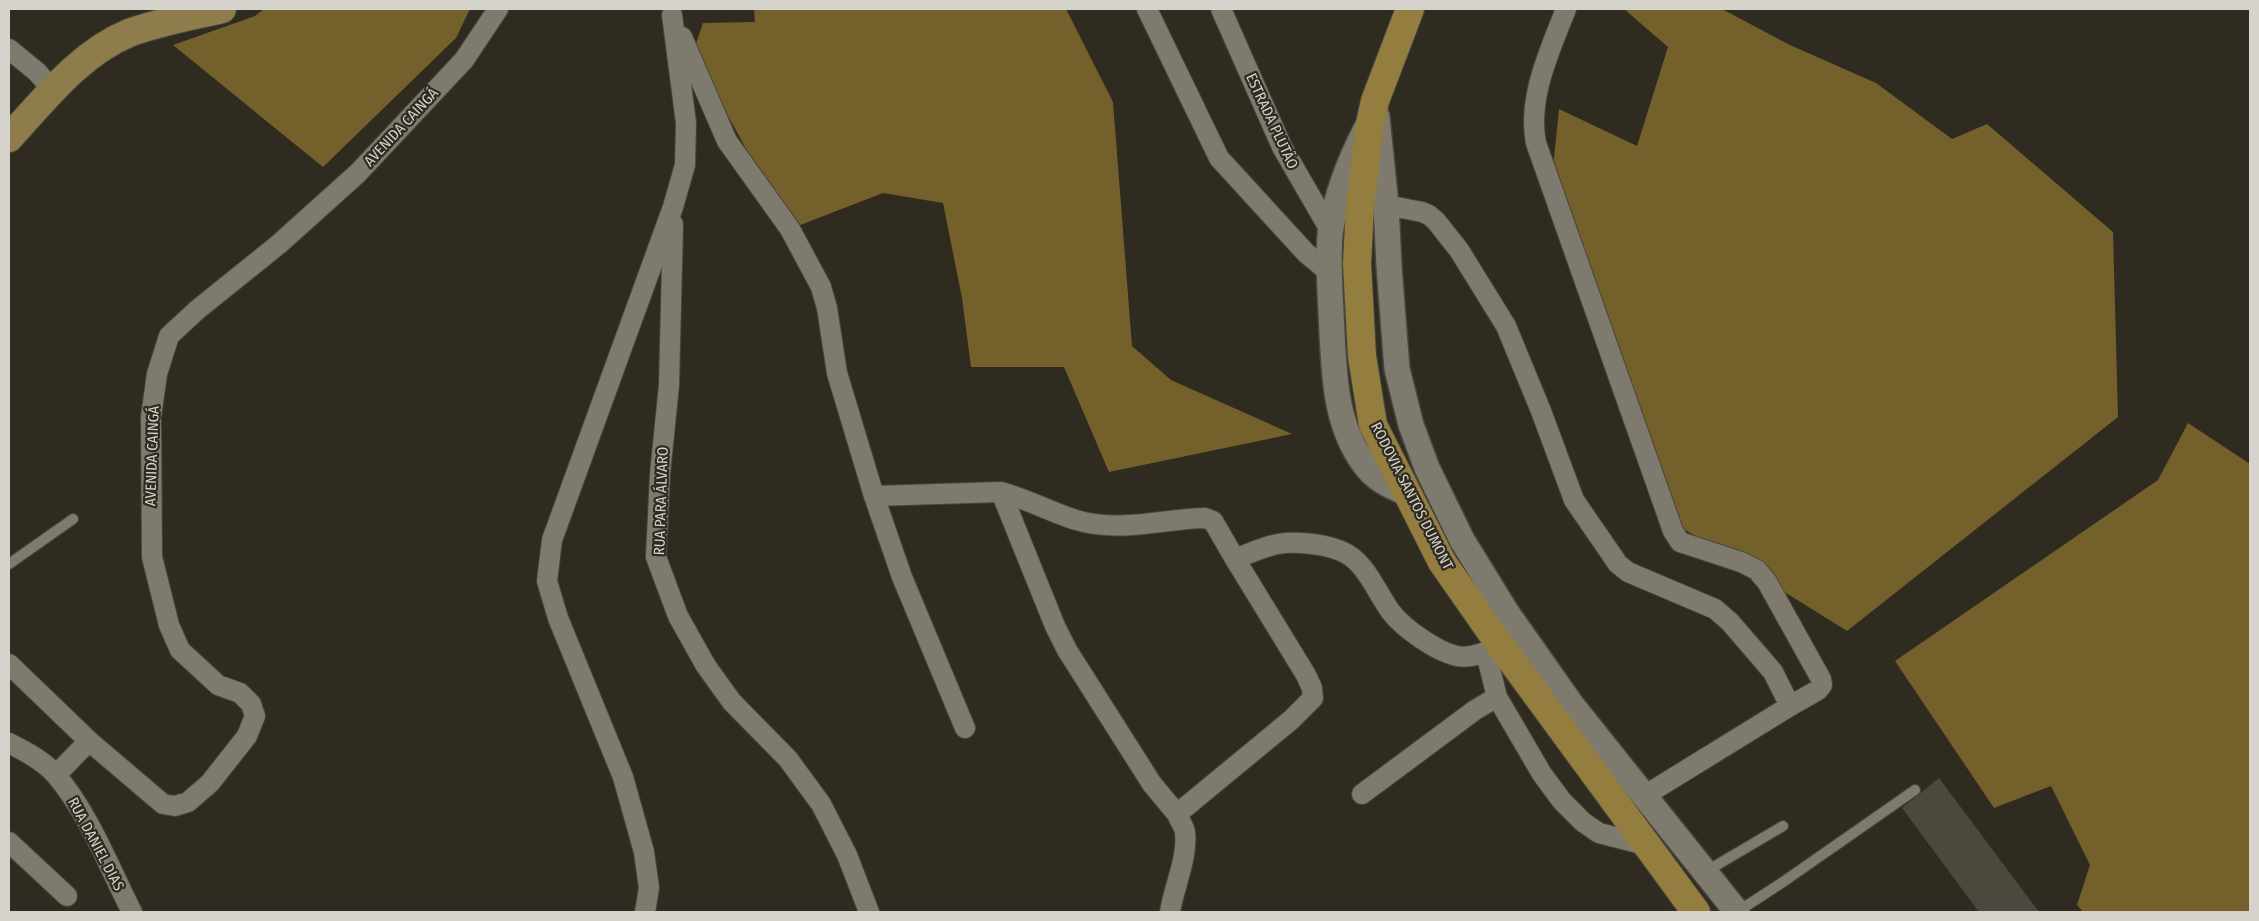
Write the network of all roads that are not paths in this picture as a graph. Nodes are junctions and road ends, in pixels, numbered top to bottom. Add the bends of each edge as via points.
1 (222, 9) edge
2 (498, 9) edge
3 (1148, 9) edge
4 (1221, 9) edge
5 (1410, 9) edge
6 (1566, 9) edge
7 (671, 12) edge
8 (9, 49) edge
9 (53, 90) junction
10 (1373, 112) junction
11 (9, 138) edge
12 (1386, 205) junction
13 (673, 207) junction
14 (1330, 230) junction
15 (1330, 273) junction
16 (1362, 356) junction
17 (1397, 369) junction
18 (1334, 375) junction
19 (1406, 406) junction
20 (1342, 420) junction
21 (1373, 425) junction
22 (1001, 492) junction
23 (1408, 494) junction
24 (874, 496) junction
25 (73, 520) dead end
26 (1234, 559) junction
27 (9, 564) edge
28 (1493, 649) junction
29 (9, 664) edge
30 (1497, 697) junction
31 (1790, 706) junction
32 (965, 728) dead end
33 (89, 740) junction
34 (9, 743) edge
35 (56, 775) junction
36 (1914, 790) dead end
37 (1362, 794) dead end
38 (1644, 796) junction
39 (1177, 814) junction
40 (1783, 826) dead end
41 (9, 842) edge
42 (1704, 872) junction
43 (68, 896) dead end
44 (132, 912) edge
45 (646, 912) edge
46 (869, 912) edge
47 (1170, 912) edge
48 (1696, 912) edge
49 (1737, 912) edge

1 - 9 main road via 129,33 94,52
2 - 33 street, AVENIDA CAINGÁ via 464,60 358,173 169,336 157,374 150,417 152,558 169,625 180,650 218,685 240,693 251,704 255,716 247,736 210,783 188,802 175,806 162,804
3 - 15 street via 1219,158 1306,253
4 - 14 street, ESTRADA PLUTÃO via 1282,147
5 - 10 highway, RODOVIA SANTOS DUMONT
6 - 31 street via 1544,66 1534,112 1536,144 1673,531 1680,542 1757,570 1767,582 1821,679 1822,685 1818,690
7 - 13 street via 686,123 685,165
7 - 24 street via 727,141 790,229 820,287 828,308 838,373
8 - 9 street
9 - 11 main road
10 - 12 street
10 - 14 street via 1343,180
10 - 16 highway, RODOVIA SANTOS DUMONT via 1360,206 1357,264
12 - 17 street
12 - 31 street via 1429,215 1458,250 1506,326 1574,500 1618,564 1628,572 1715,609 1773,672
13 - 45 street via 552,540 547,582 558,618 623,778 644,852 649,888
13 - 46 street, RUA PARA ÁLVARO via 669,386 656,558 678,616 706,666 732,702 788,759 821,804 847,855
14 - 15 street
15 - 18 street
16 - 17 street via 1381,359
16 - 18 street via 1346,363
16 - 21 highway, RODOVIA SANTOS DUMONT
17 - 19 street
18 - 20 street
19 - 21 street via 1396,416
19 - 38 street via 1426,468 1483,576 1571,704
20 - 21 street
20 - 23 street via 1356,450 1371,471 1388,485
21 - 23 highway, RODOVIA SANTOS DUMONT
22 - 24 street
22 - 26 street via 1077,520 1098,524 1142,526 1205,518 1213,521
22 - 39 street via 1067,650 1152,784
23 - 28 highway, RODOVIA SANTOS DUMONT via 1442,562
24 - 32 street via 902,577
25 - 27 lane
26 - 28 street via 1278,544 1317,545 1342,551 1358,562 1392,613 1416,634 1456,656
26 - 39 street via 1306,675 1314,698
28 - 30 street
28 - 48 highway, RODOVIA SANTOS DUMONT
29 - 33 street
30 - 37 street
30 - 48 street via 1542,774 1562,801 1599,833 1642,844
31 - 38 street
33 - 35 street
34 - 35 street, RUA DANIEL DIAS
35 - 44 street, RUA DANIEL DIAS via 78,805
36 - 49 lane
38 - 42 street
39 - 47 street via 1184,830 1184,856
40 - 42 lane
41 - 43 street
42 - 49 street

